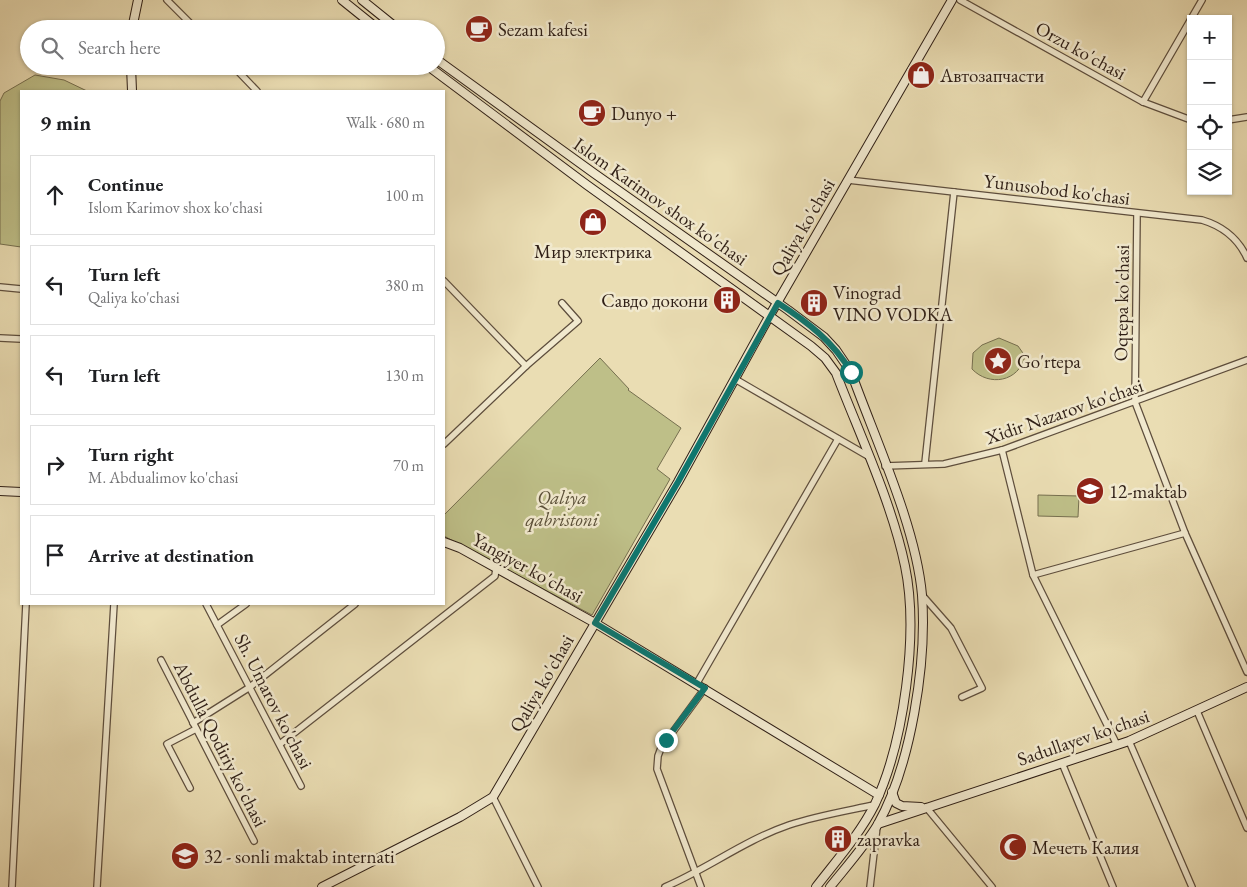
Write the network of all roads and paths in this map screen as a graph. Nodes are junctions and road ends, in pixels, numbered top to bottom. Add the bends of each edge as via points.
1 (138, 0) edge
2 (167, 0) edge
3 (342, 0) edge
4 (362, 0) edge
5 (952, 0) edge
6 (960, 0) edge
7 (1202, 0) edge
8 (1193, 15) edge
9 (134, 20) edge
10 (187, 20) edge
11 (367, 20) edge
12 (387, 20) edge
13 (1187, 26) edge
14 (445, 66) edge
15 (131, 75) edge
16 (242, 75) edge
17 (440, 75) edge
18 (464, 80) junction
19 (457, 88) junction
20 (132, 90) edge
21 (256, 90) edge
22 (1143, 102) junction
23 (1247, 117) edge
24 (1187, 118) edge
25 (1232, 119) edge
26 (848, 180) junction
27 (954, 192) junction
28 (1138, 214) junction
29 (1247, 258) edge
30 (445, 282) edge
31 (0, 287) edge
32 (20, 289) edge
33 (562, 303) dead end
34 (778, 303) junction
35 (770, 315) junction
36 (0, 338) edge
37 (20, 339) edge
38 (1247, 360) edge
39 (526, 366) junction
40 (735, 379) junction
41 (1135, 402) junction
42 (838, 440) junction
43 (445, 443) edge
44 (1002, 450) junction
45 (868, 456) junction
46 (925, 463) junction
47 (886, 466) junction
48 (0, 491) edge
49 (20, 492) edge
50 (1186, 533) junction
51 (445, 542) edge
52 (496, 568) junction
53 (1032, 575) junction
54 (922, 595) junction
55 (26, 605) edge
56 (114, 605) edge
57 (207, 605) edge
58 (245, 605) edge
59 (354, 605) edge
60 (595, 623) junction
61 (217, 625) junction
62 (910, 629) junction
63 (922, 629) junction
64 (161, 660) dead end
65 (1247, 672) edge
66 (697, 683) junction
67 (250, 687) junction
68 (1247, 687) edge
69 (705, 688) junction
70 (962, 697) dead end
71 (1197, 711) junction
72 (195, 726) junction
73 (1129, 741) junction
74 (280, 744) junction
75 (1117, 745) junction
76 (1062, 763) junction
77 (301, 786) dead end
78 (190, 788) dead end
79 (892, 792) junction
80 (879, 795) junction
81 (493, 798) junction
82 (874, 805) junction
83 (926, 807) junction
84 (878, 824) junction
85 (1247, 828) edge
86 (254, 842) dead end
87 (695, 874) junction
88 (12, 887) edge
89 (97, 887) edge
90 (322, 887) edge
91 (538, 887) edge
92 (665, 887) edge
93 (701, 887) edge
94 (816, 887) edge
95 (830, 887) edge
96 (870, 887) edge
97 (992, 887) edge
98 (1113, 887) edge
99 (1192, 887) edge

1 - 9 main road
2 - 10 street
3 - 11 main road
4 - 12 main road
5 - 26 main road, Qaliya ko'chasi
6 - 22 street, Orzu ko'chasi
7 - 8 street
13 - 22 street
14 - 18 main road, Islom Karimov shox ko'chasi
15 - 20 main road
16 - 21 street
17 - 19 main road, Islom Karimov shox ko'chasi
18 - 19 main road via 462,88
18 - 34 main road, Islom Karimov shox ko'chasi
19 - 35 main road, Islom Karimov shox ko'chasi
22 - 24 street, Orzu ko'chasi
23 - 25 street
26 - 27 street, Yunusobod ko'chasi
26 - 34 main road, Qaliya ko'chasi
27 - 28 street, Yunusobod ko'chasi
27 - 46 street
28 - 29 street, Yunusobod ko'chasi via 1210,222 1233,237
28 - 41 street, Oqtepa ko'chasi
30 - 39 street
31 - 32 street
33 - 39 street via 578,321
34 - 35 main road, Qaliya ko'chasi
34 - 47 main road, Islom Karimov shox ko'chasi via 824,337 846,364
35 - 40 main road, Qaliya ko'chasi
35 - 45 main road, Islom Karimov shox ko'chasi via 831,364
36 - 37 street
38 - 41 street, Xidir Nazarov ko'chasi
39 - 43 street
40 - 42 street
40 - 60 main road, Qaliya ko'chasi
41 - 44 street, Xidir Nazarov ko'chasi
41 - 50 street, Oqtepa ko'chasi
42 - 45 street
42 - 66 street
44 - 46 street, Xidir Nazarov ko'chasi via 944,464
44 - 53 street
45 - 62 main road, Islom Karimov shox ko'chasi via 905,565
46 - 47 street, Xidir Nazarov ko'chasi
47 - 54 main road, Islom Karimov shox ko'chasi via 908,530
48 - 49 main road
50 - 53 street
50 - 65 street, Oqtepa ko'chasi
51 - 52 main road, Yangiyer ko'chasi
52 - 60 main road, Yangiyer ko'chasi
52 - 74 street via 495,576
53 - 75 street
54 - 63 main road, Islom Karimov shox ko'chasi
54 - 70 street via 951,628 982,688
55 - 88 street
56 - 89 street
57 - 61 street, Sh. Umarov ko'chasi
58 - 61 street
59 - 67 street
60 - 66 main road, Yangiyer ko'chasi
60 - 81 main road, Qaliya ko'chasi
61 - 67 street, Sh. Umarov ko'chasi
62 - 63 main road via 916,626
62 - 80 main road, Islom Karimov shox ko'chasi via 900,730
63 - 79 main road, Islom Karimov shox ko'chasi via 911,733
64 - 72 street, Abdulla Qodiriy ko'chasi
66 - 69 main road, Yangiyer ko'chasi
67 - 72 street
67 - 74 street, Sh. Umarov ko'chasi
68 - 71 main road, Sadullayev ko'chasi
69 - 80 main road, Yangiyer ko'chasi
69 - 87 street via 666,740 658,756 659,778
71 - 73 main road, Sadullayev ko'chasi
71 - 85 street
72 - 78 street via 167,744
72 - 86 street, Abdulla Qodiriy ko'chasi
73 - 75 main road, Sadullayev ko'chasi
73 - 99 street
74 - 77 street, Sh. Umarov ko'chasi
75 - 76 main road, Sadullayev ko'chasi
76 - 83 main road, Sadullayev ko'chasi
76 - 98 street
79 - 83 main road, Sadullayev ko'chasi via 896,803 902,806
79 - 84 main road, Islom Karimov shox ko'chasi
80 - 82 main road, Islom Karimov shox ko'chasi
81 - 90 main road, Qaliya ko'chasi
81 - 91 street
82 - 87 street via 789,825 748,843
82 - 94 main road, Islom Karimov shox ko'chasi via 857,834
83 - 84 main road, Sadullayev ko'chasi
83 - 97 street
84 - 95 main road, Islom Karimov shox ko'chasi
84 - 96 street
87 - 92 street
87 - 93 street

